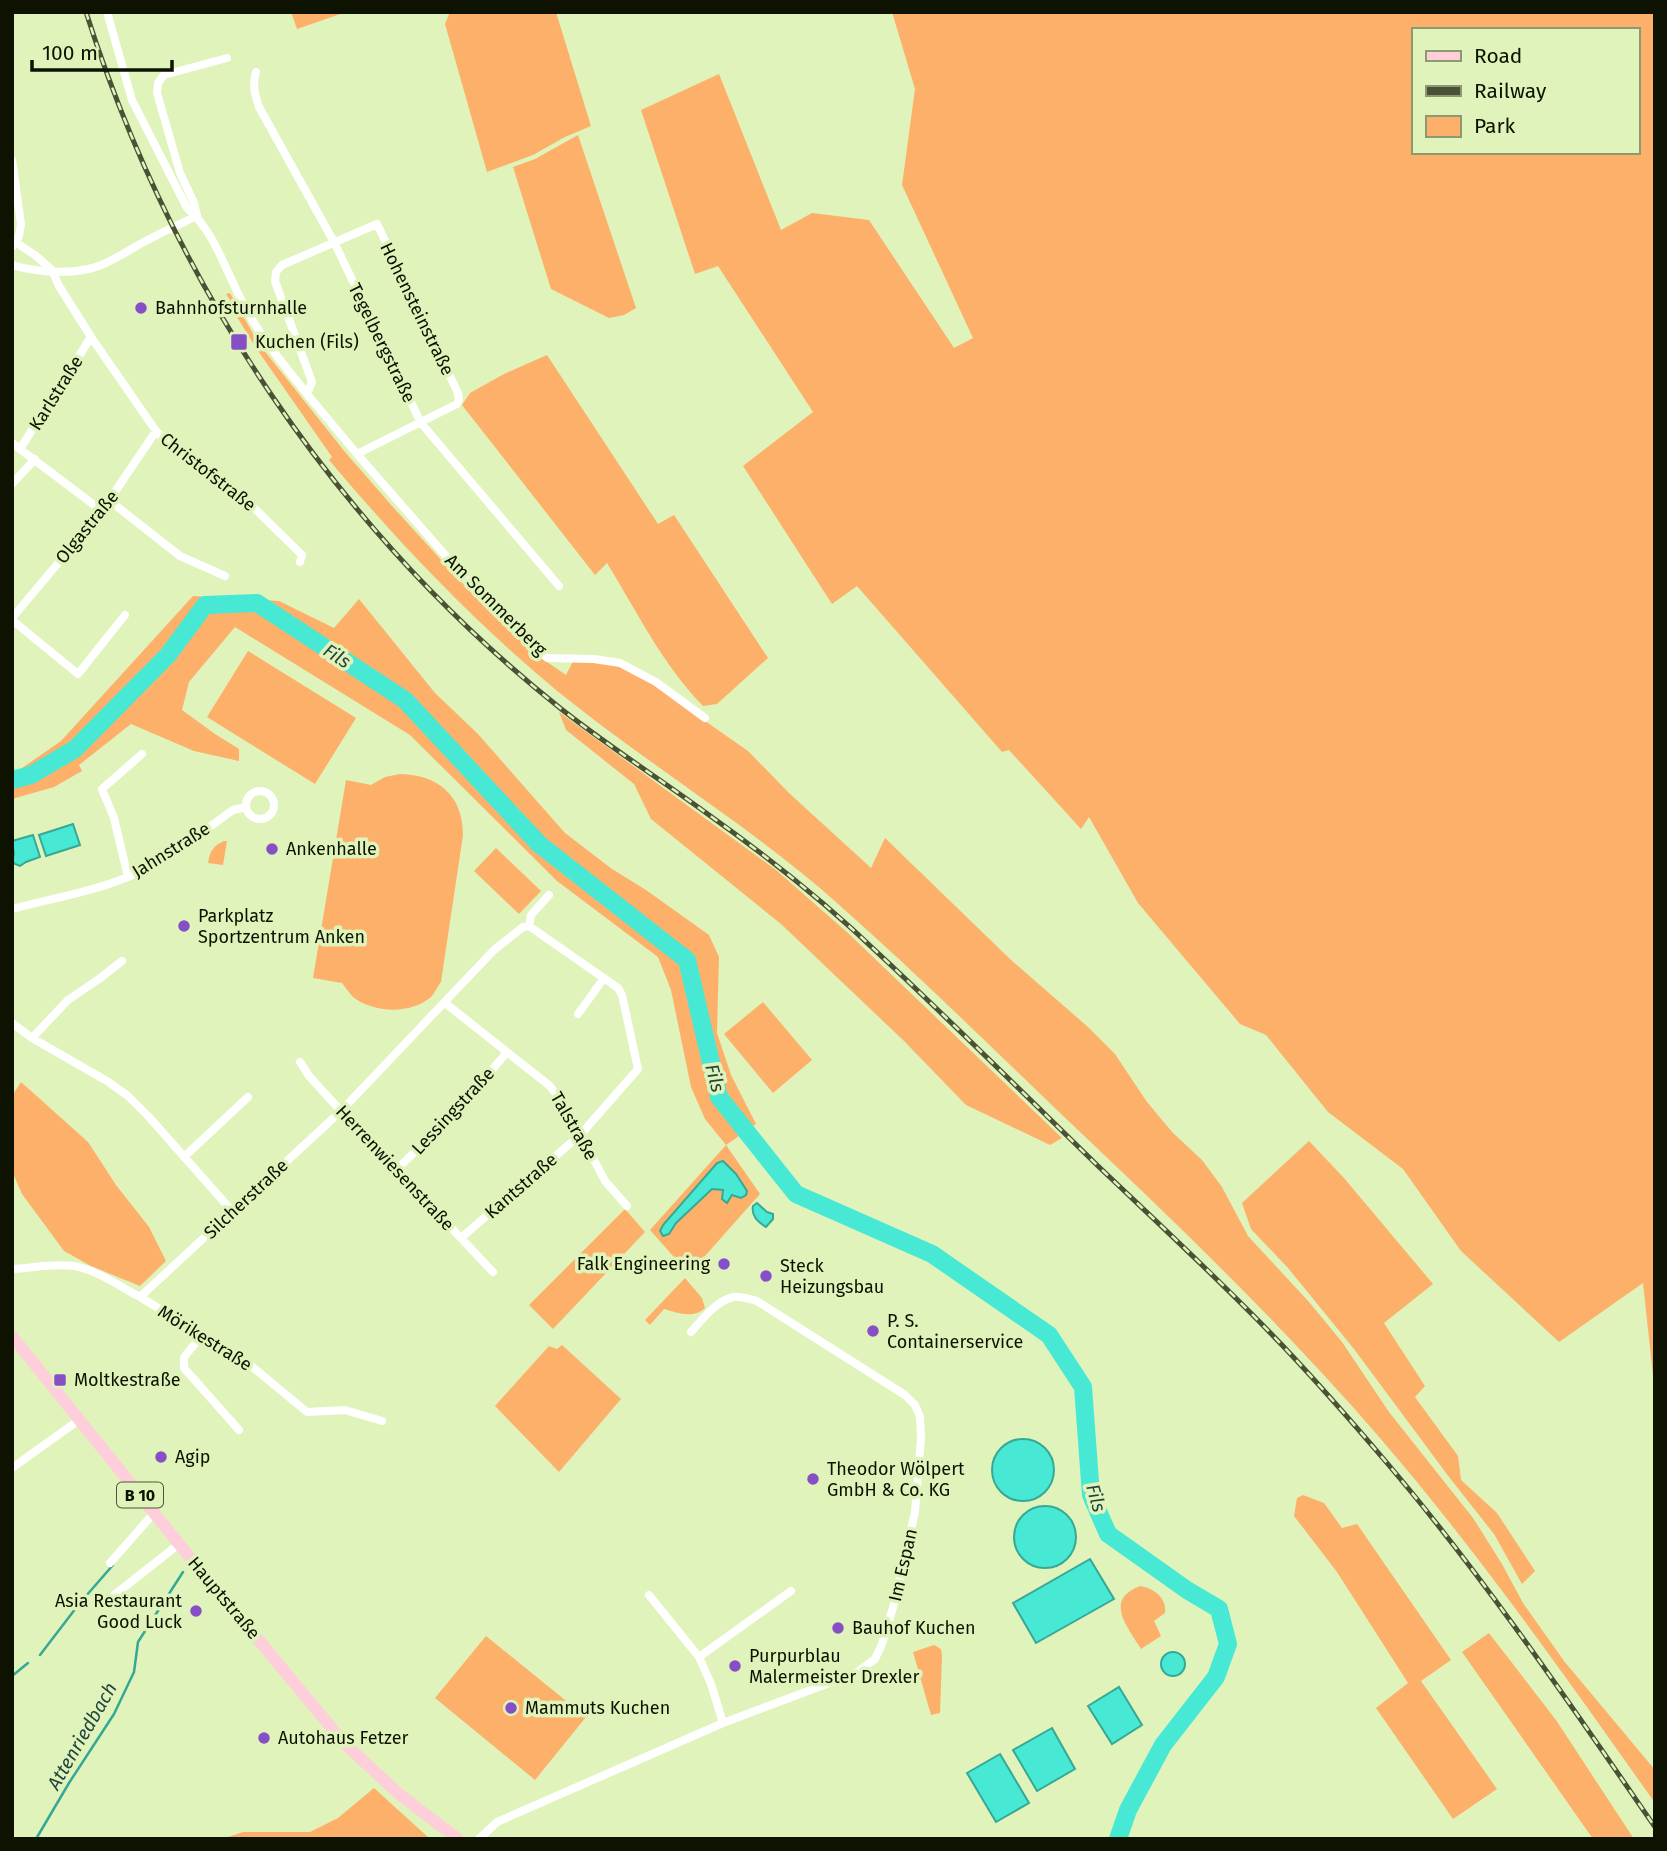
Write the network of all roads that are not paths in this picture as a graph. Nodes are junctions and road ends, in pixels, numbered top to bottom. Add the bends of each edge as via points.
1 (107, 12) edge
2 (227, 58) dead end
3 (256, 72) dead end
4 (12, 160) edge
5 (197, 216) junction
6 (13, 243) edge
7 (334, 243) junction
8 (12, 265) edge
9 (52, 270) junction
10 (91, 337) junction
11 (307, 394) junction
12 (421, 423) junction
13 (156, 431) junction
14 (16, 446) edge
15 (357, 454) junction
16 (34, 459) junction
17 (12, 484) edge
18 (110, 501) junction
19 (102, 511) junction
20 (300, 562) dead end
21 (225, 576) dead end
22 (559, 586) dead end
23 (125, 615) dead end
24 (12, 619) edge
25 (705, 718) dead end
26 (142, 754) dead end
27 (246, 807) dead end
28 (128, 877) junction
29 (549, 895) dead end
30 (12, 909) edge
31 (529, 926) junction
32 (121, 961) dead end
33 (604, 978) junction
34 (445, 1003) junction
35 (578, 1014) dead end
36 (12, 1023) edge
37 (32, 1038) junction
38 (507, 1052) junction
39 (300, 1062) dead end
40 (248, 1097) dead end
41 (341, 1111) junction
42 (581, 1134) junction
43 (184, 1157) junction
44 (397, 1169) junction
45 (627, 1206) dead end
46 (232, 1212) junction
47 (461, 1238) junction
48 (12, 1269) edge
49 (493, 1272) dead end
50 (140, 1297) junction
51 (691, 1332) dead end
52 (203, 1334) junction
53 (12, 1336) edge
54 (79, 1420) junction
55 (382, 1421) dead end
56 (239, 1430) dead end
57 (12, 1468) edge
58 (154, 1513) junction
59 (179, 1544) junction
60 (110, 1563) dead end
61 (791, 1591) dead end
62 (649, 1595) dead end
63 (113, 1596) dead end
64 (699, 1657) junction
65 (723, 1723) junction
66 (458, 1839) edge
67 (478, 1839) edge

1 - 5 street, Am Sommerberg via 132,100 187,208
2 - 5 street, Am Sommerberg via 163,75 158,83 180,173
3 - 7 street, Tegelbergstraße via 253,80 259,107
4 - 6 street via 21,224
5 - 9 street via 102,264 85,270
5 - 11 street, Am Sommerberg via 264,341
6 - 9 street
7 - 11 street via 282,265 276,272 275,281 312,382
7 - 12 street, Tegelbergstraße
7 - 12 street, Hohensteinstraße via 377,225 458,393 457,404
8 - 9 street
9 - 10 street, Christofstraße
10 - 13 street, Christofstraße
10 - 14 street, Karlstraße
11 - 15 street, Am Sommerberg
12 - 15 street
12 - 22 street, Tegelbergstraße
13 - 18 street, Olgastraße
13 - 20 street, Christofstraße via 180,454 244,498 302,555
14 - 16 street
15 - 25 street, Am Sommerberg via 459,571 547,658 620,663 656,682
16 - 17 street
16 - 19 street
18 - 19 street, Olgastraße
18 - 21 street via 180,556
19 - 24 street, Olgastraße
23 - 24 street via 78,674
26 - 28 street via 102,789
27 - 28 street, Jahnstraße via 233,810 160,862
28 - 30 street, Jahnstraße
29 - 31 street via 531,915
31 - 33 street
31 - 34 street, Silcherstraße via 494,950
32 - 37 street via 68,1000
33 - 35 street
33 - 42 street, Kantstraße via 622,995 638,1069
34 - 38 street, Talstraße
34 - 41 street, Silcherstraße
36 - 37 street
37 - 43 street via 128,1096
38 - 42 street, Talstraße via 550,1086
38 - 44 street, Lessingstraße via 460,1108
39 - 41 street, Herrenwiesenstraße
40 - 43 street
41 - 44 street, Herrenwiesenstraße
41 - 46 street, Silcherstraße
42 - 45 street, Talstraße via 604,1181
42 - 47 street, Kantstraße
43 - 46 street
44 - 47 street, Herrenwiesenstraße
46 - 50 street, Silcherstraße
47 - 49 street, Herrenwiesenstraße
48 - 50 street via 74,1266
50 - 52 street, Mörikestraße
51 - 65 street, Im Espan via 731,1297 757,1301 905,1395 920,1417 915,1512 894,1604 875,1658 856,1673
52 - 55 street, Mörikestraße via 243,1359 307,1412 345,1410
52 - 56 street via 184,1357 184,1368
53 - 54 main road, Hauptstraße / B 10
54 - 57 street
54 - 58 main road, Hauptstraße / B 10
58 - 59 main road, Hauptstraße / B 10
58 - 60 street
59 - 63 street
59 - 66 main road, Hauptstraße / B 10 via 344,1742 399,1794
61 - 64 street
62 - 64 street
64 - 65 street
65 - 67 street, Im Espan via 497,1822

